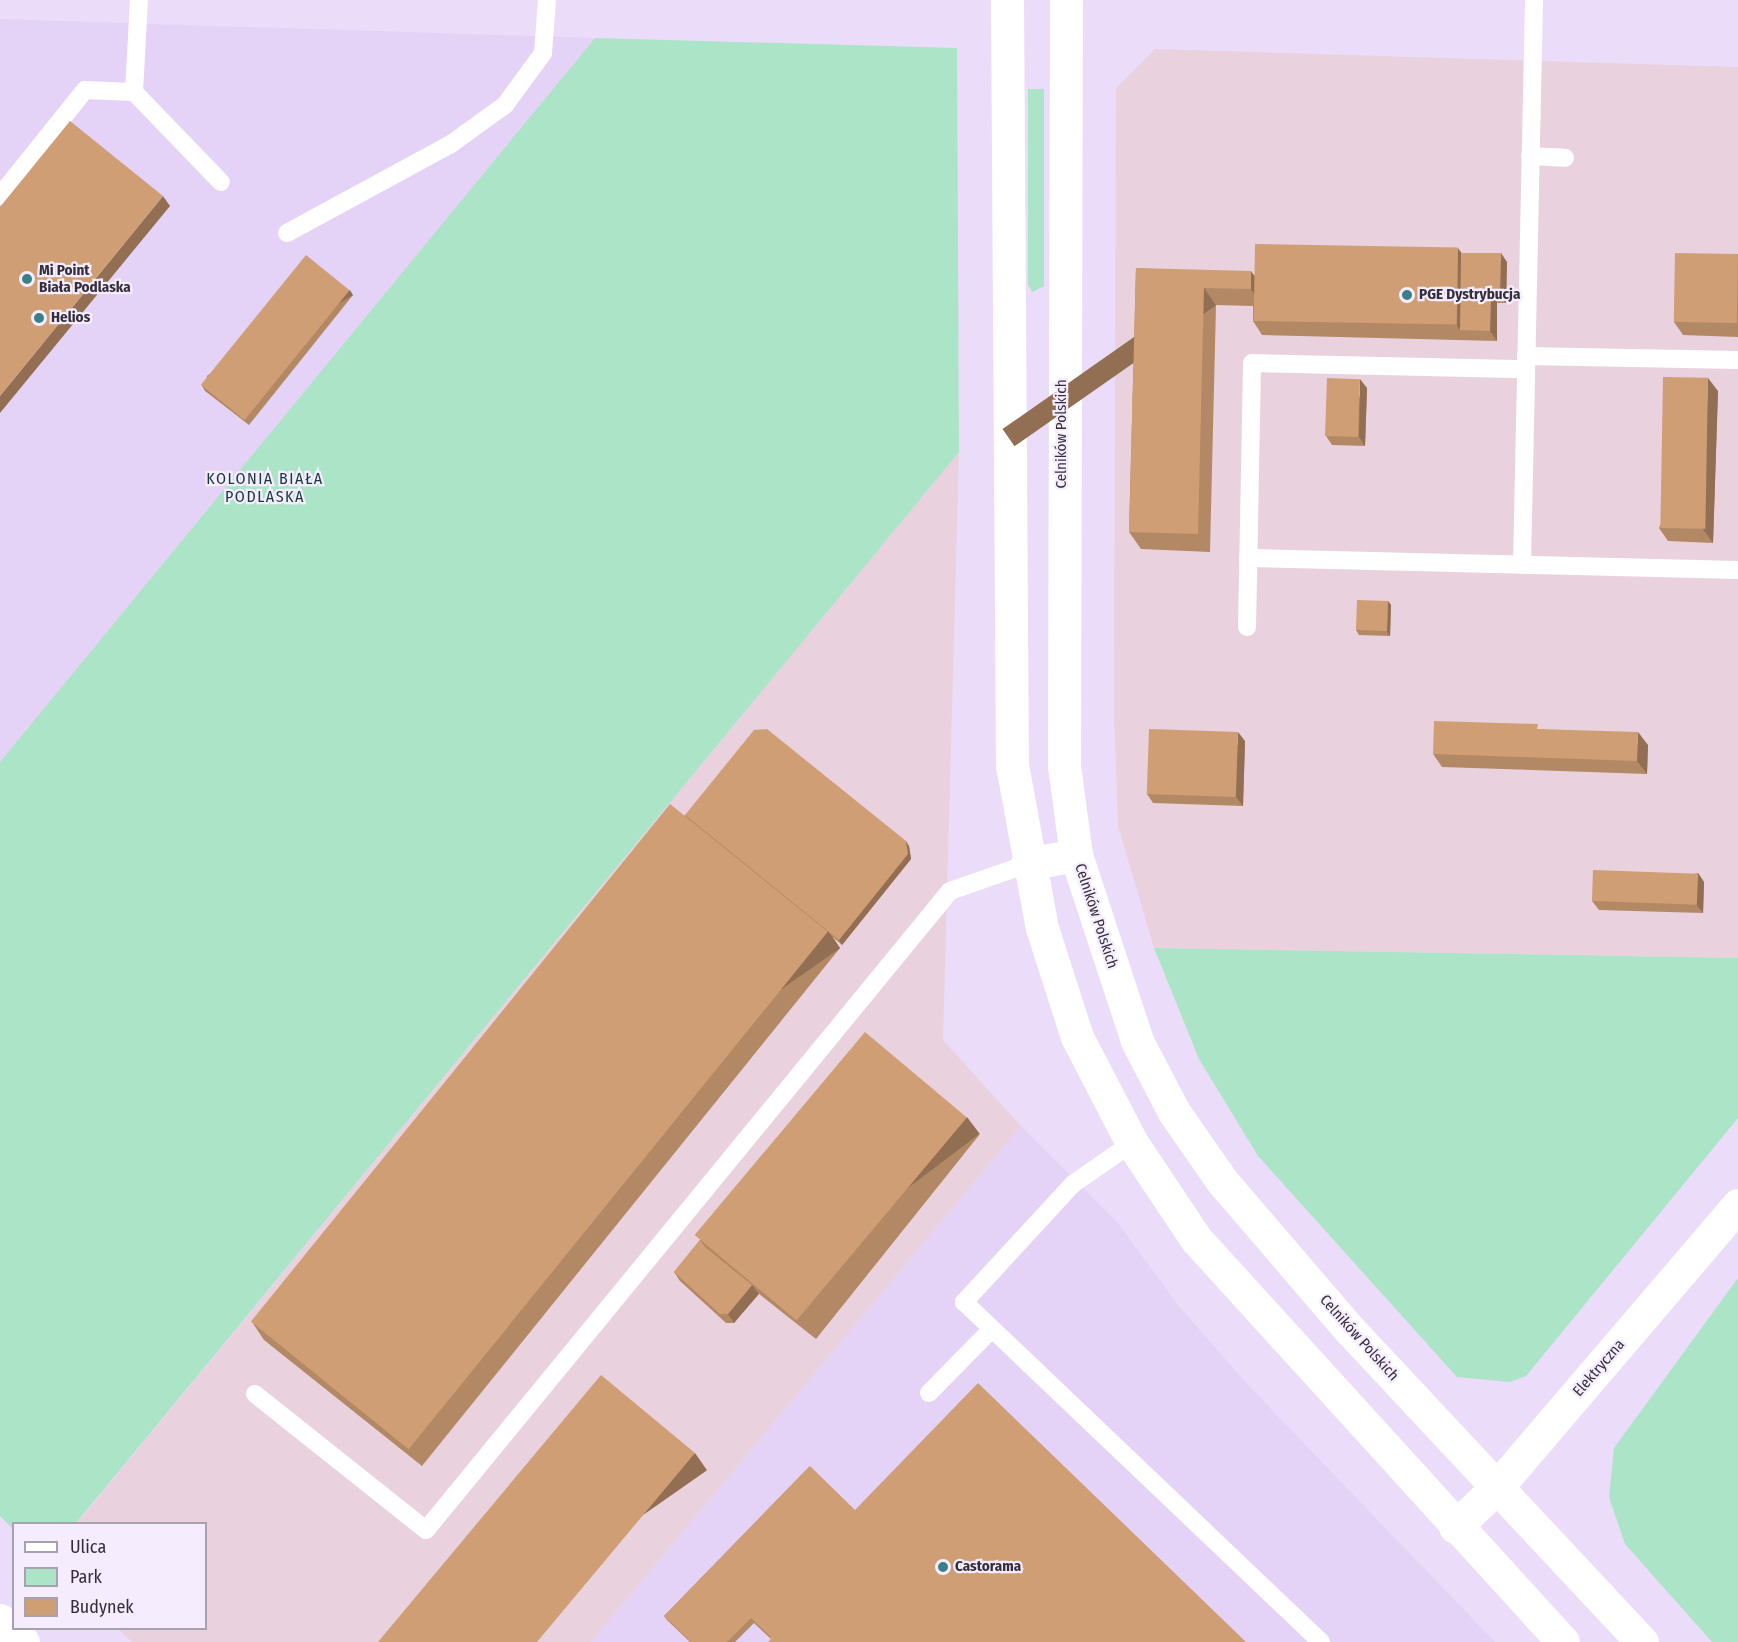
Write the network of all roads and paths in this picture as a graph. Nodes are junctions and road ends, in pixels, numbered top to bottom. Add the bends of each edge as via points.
1 (139, 0) edge
2 (547, 0) edge
3 (1007, 0) edge
4 (1066, 0) edge
5 (1534, 0) edge
6 (134, 92) junction
7 (1530, 156) junction
8 (1565, 158) dead end
9 (220, 182) dead end
10 (0, 196) edge
11 (286, 234) dead end
12 (1738, 360) edge
13 (1526, 362) junction
14 (1248, 558) junction
15 (1522, 565) junction
16 (1738, 570) edge
17 (1247, 627) dead end
18 (1076, 855) junction
19 (1027, 864) junction
20 (1132, 1143) junction
21 (1738, 1205) edge
22 (992, 1329) junction
23 (255, 1394) dead end
24 (929, 1394) dead end
25 (1497, 1487) junction
26 (1455, 1527) junction
27 (0, 1620) edge
28 (23, 1642) edge
29 (1321, 1642) edge
30 (1563, 1642) edge
31 (1642, 1642) edge

1 - 6 lane
2 - 11 lane via 543,53 505,105 451,144
3 - 19 main road via 1008,611 1012,765
4 - 18 main road, Celników Polskich via 1060,590 1064,766
5 - 7 lane
6 - 9 lane
6 - 10 lane via 86,90
7 - 8 lane
7 - 13 lane
12 - 13 lane
13 - 14 lane via 1252,363
13 - 15 lane
14 - 15 lane
14 - 17 lane
15 - 16 lane
18 - 19 main road
18 - 25 main road, Celników Polskich via 1137,1041 1174,1112 1222,1181 1349,1329
19 - 20 main road via 1077,1037
19 - 23 lane via 950,891 426,1530
20 - 22 lane via 1073,1184 964,1302
20 - 26 main road via 1196,1239
21 - 25 main road, Elektryczna
22 - 24 lane
22 - 29 lane
25 - 26 main road, Elektryczna
25 - 31 main road, Celników Polskich
26 - 30 main road
27 - 28 main road

